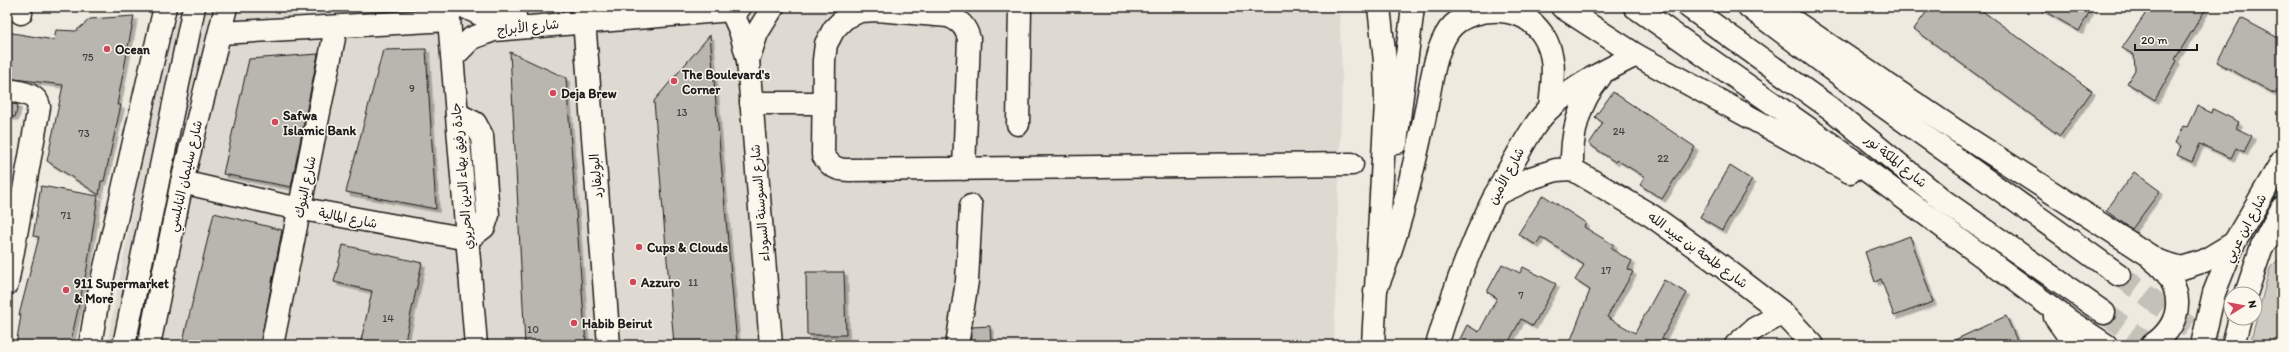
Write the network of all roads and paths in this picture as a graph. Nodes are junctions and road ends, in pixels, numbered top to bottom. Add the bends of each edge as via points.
1 (160, 7) edge
2 (165, 7) edge
3 (194, 7) edge
4 (226, 7) edge
5 (773, 7) edge
6 (1020, 7) edge
7 (1380, 7) edge
8 (1413, 7) edge
9 (1562, 7) edge
10 (1635, 7) edge
11 (1689, 7) edge
12 (1749, 7) edge
13 (1768, 7) edge
14 (736, 8) edge
15 (454, 11) edge
16 (588, 11) edge
17 (336, 28) junction
18 (220, 33) junction
19 (157, 40) junction
20 (1636, 55) junction
21 (453, 56) junction
22 (748, 60) junction
23 (1606, 70) junction
24 (7, 90) edge
25 (751, 103) junction
26 (823, 103) junction
27 (1550, 108) junction
28 (1018, 124) dead end
29 (2282, 161) edge
30 (1352, 164) dead end
31 (964, 169) junction
32 (1572, 169) junction
33 (182, 182) junction
34 (1495, 195) junction
35 (971, 206) dead end
36 (2282, 208) edge
37 (301, 209) junction
38 (1930, 216) junction
39 (2282, 224) edge
40 (468, 239) junction
41 (2234, 243) junction
42 (2262, 246) junction
43 (2139, 250) junction
44 (2119, 275) tunnel mouth
45 (7, 284) edge
46 (2249, 286) edge
47 (1375, 291) junction
48 (2046, 303) junction
49 (1782, 313) junction
50 (2104, 313) tunnel mouth
51 (2238, 326) edge
52 (90, 345) edge
53 (124, 345) edge
54 (150, 345) edge
55 (272, 345) edge
56 (476, 345) edge
57 (610, 345) edge
58 (770, 345) edge
59 (957, 345) edge
60 (1373, 345) edge
61 (1437, 345) edge
62 (1736, 345) edge
63 (1813, 345) edge
64 (2074, 345) edge
65 (2106, 345) edge
66 (2152, 345) edge
67 (2202, 345) edge
68 (2233, 345) edge

1 - 19 main road
2 - 19 main road
3 - 53 main road, شارع سليمان النابلسي
4 - 18 main road, شارع سليمان النابلسي
5 - 22 main road, شارع السوسنة السوداء via 758,33
6 - 28 main road
7 - 47 main road via 1386,102
8 - 47 main road
9 - 20 main road
10 - 38 main road
11 - 50 main road, شارع الملكة نور via 1830,108 1944,201
12 - 44 main road
13 - 43 main road via 1798,24
14 - 16 main road, شارع الأبراج
14 - 22 main road, شارع السوسنة السوداء
15 - 16 main road, شارع الأبراج via 497,18
15 - 17 main road, شارع الأبراج
15 - 21 main road, جادة رفيق بهاء الدين الحريري
16 - 21 main road, شارع الأبراج via 484,33 472,38
16 - 57 main road, البوليفارد
17 - 18 main road, شارع الأبراج
17 - 37 main road, شارع البنوك
18 - 33 main road, شارع سليمان النابلسي
19 - 52 main road via 98,298
20 - 23 main road, شارع الأمين
20 - 38 main road
21 - 40 main road, جادة رفيق بهاء الدين الحريري
22 - 25 main road, شارع السوسنة السوداء
23 - 27 main road, شارع الأمين
23 - 32 main road via 1592,86 1582,105 1575,126
24 - 45 main road via 31,96 39,106
25 - 26 main road
25 - 58 main road, شارع السوسنة السوداء
26 - 31 main road via 823,154 829,164 838,170
26 - 31 main road via 826,44 834,29 845,18 860,11 877,10 955,18 964,26 969,39
27 - 34 main road, شارع الأمين via 1533,128
27 - 47 main road via 1553,57 1547,40 1533,22 1521,14 1488,12 1468,16 1449,30 1435,64 1402,216
29 - 41 main road, شارع ابن عربي
30 - 31 main road
32 - 34 main road via 1556,170 1531,178
32 - 49 main road, شارع طلحة بن عبيد الله via 1652,216
33 - 37 main road, شارع المالية
33 - 54 main road, شارع سليمان النابلسي
34 - 61 main road, شارع الأمين via 1450,302
35 - 59 main road via 967,281
36 - 42 main road, شارع ابن عربي
37 - 40 main road, شارع المالية
37 - 55 main road, شارع البنوك
38 - 48 main road
39 - 42 main road
40 - 56 main road, جادة رفيق بهاء الدين الحريري
41 - 43 main road via 2204,261 2182,268 2158,261
41 - 67 main road, شارع ابن عربي via 2214,294
42 - 46 main road, شارع ابن عربي
43 - 66 main road via 2168,274 2174,284 2177,300 2176,316 2171,328 2164,337
47 - 60 main road
48 - 64 main road
48 - 65 main road
49 - 62 main road via 1754,329
49 - 63 main road, شارع طلحة بن عبيد الله
51 - 68 main road

